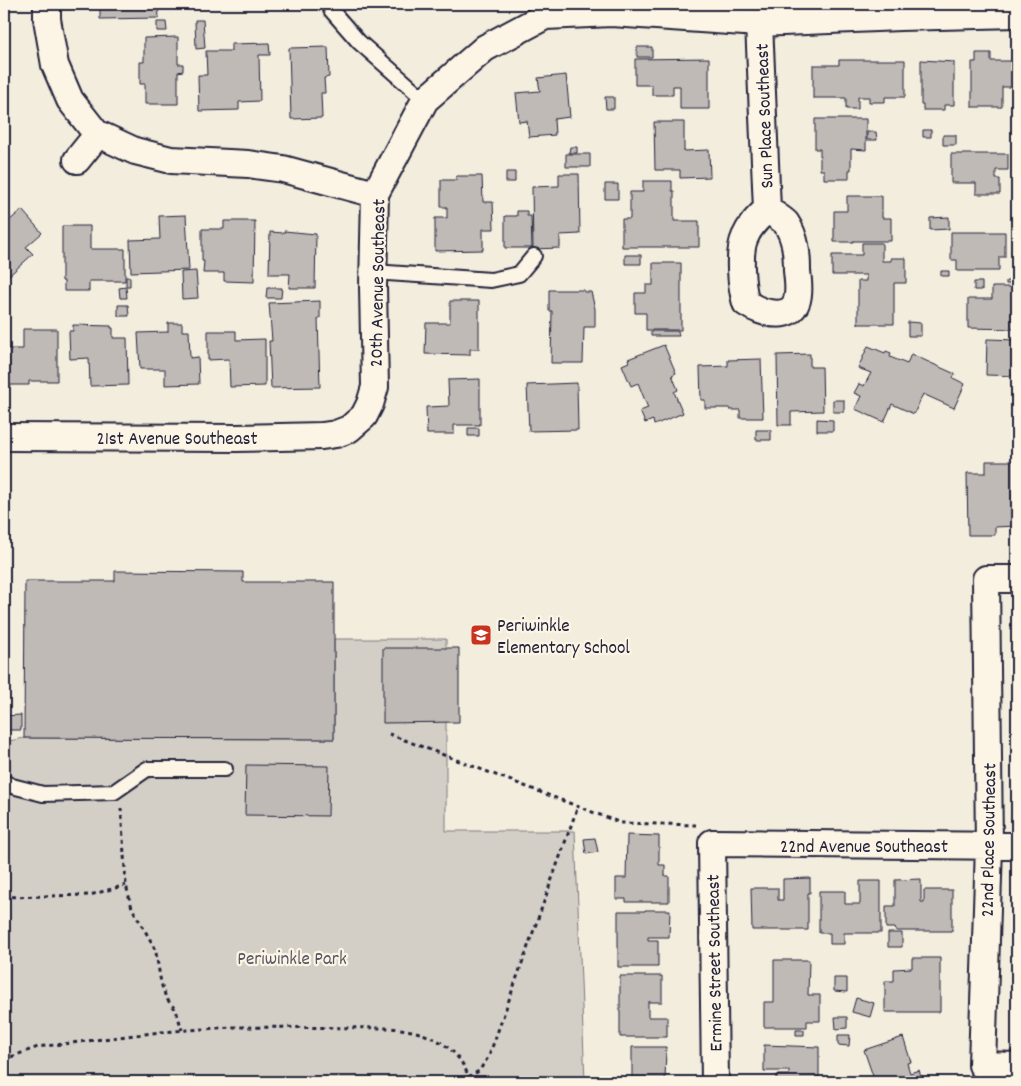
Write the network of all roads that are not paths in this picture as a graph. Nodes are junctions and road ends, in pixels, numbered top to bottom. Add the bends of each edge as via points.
1 (47, 4) edge
2 (612, 8) edge
3 (332, 10) dead end
4 (900, 10) edge
5 (1017, 14) edge
6 (760, 23) junction
7 (425, 100) junction
8 (98, 134) junction
9 (77, 160) dead end
10 (375, 194) junction
11 (767, 209) dead end
12 (534, 256) dead end
13 (373, 272) junction
14 (349, 429) joint
15 (4, 437) edge
16 (1017, 579) edge
17 (225, 769) dead end
18 (4, 782) edge
19 (712, 843) joint
20 (989, 846) junction
21 (1017, 846) edge
22 (1017, 1066) edge
23 (715, 1082) edge

1 - 8 street via 55,65 70,100
2 - 6 street, 20th Avenue Southeast
2 - 7 street, 20th Avenue Southeast via 545,16 485,48
3 - 7 lane via 359,42
4 - 5 street, 20th Avenue Southeast
4 - 6 street, 20th Avenue Southeast
6 - 11 street, Sun Place Southeast
7 - 10 street, 20th Avenue Southeast
8 - 9 street
8 - 10 street via 136,151 171,160 283,169
10 - 13 street, 20th Avenue Southeast
12 - 13 lane via 520,274 491,280
13 - 14 street, 20th Avenue Southeast via 376,387 364,416
14 - 15 street, 21st Avenue Southeast via 322,436 237,438
16 - 20 street, 22nd Place Southeast via 986,579
17 - 18 lane via 147,769 114,792 43,794
19 - 20 street, 22nd Avenue Southeast
19 - 23 street, Ermine Street Southeast
20 - 21 street, 22nd Avenue Southeast
20 - 22 street, 22nd Place Southeast via 982,1065

